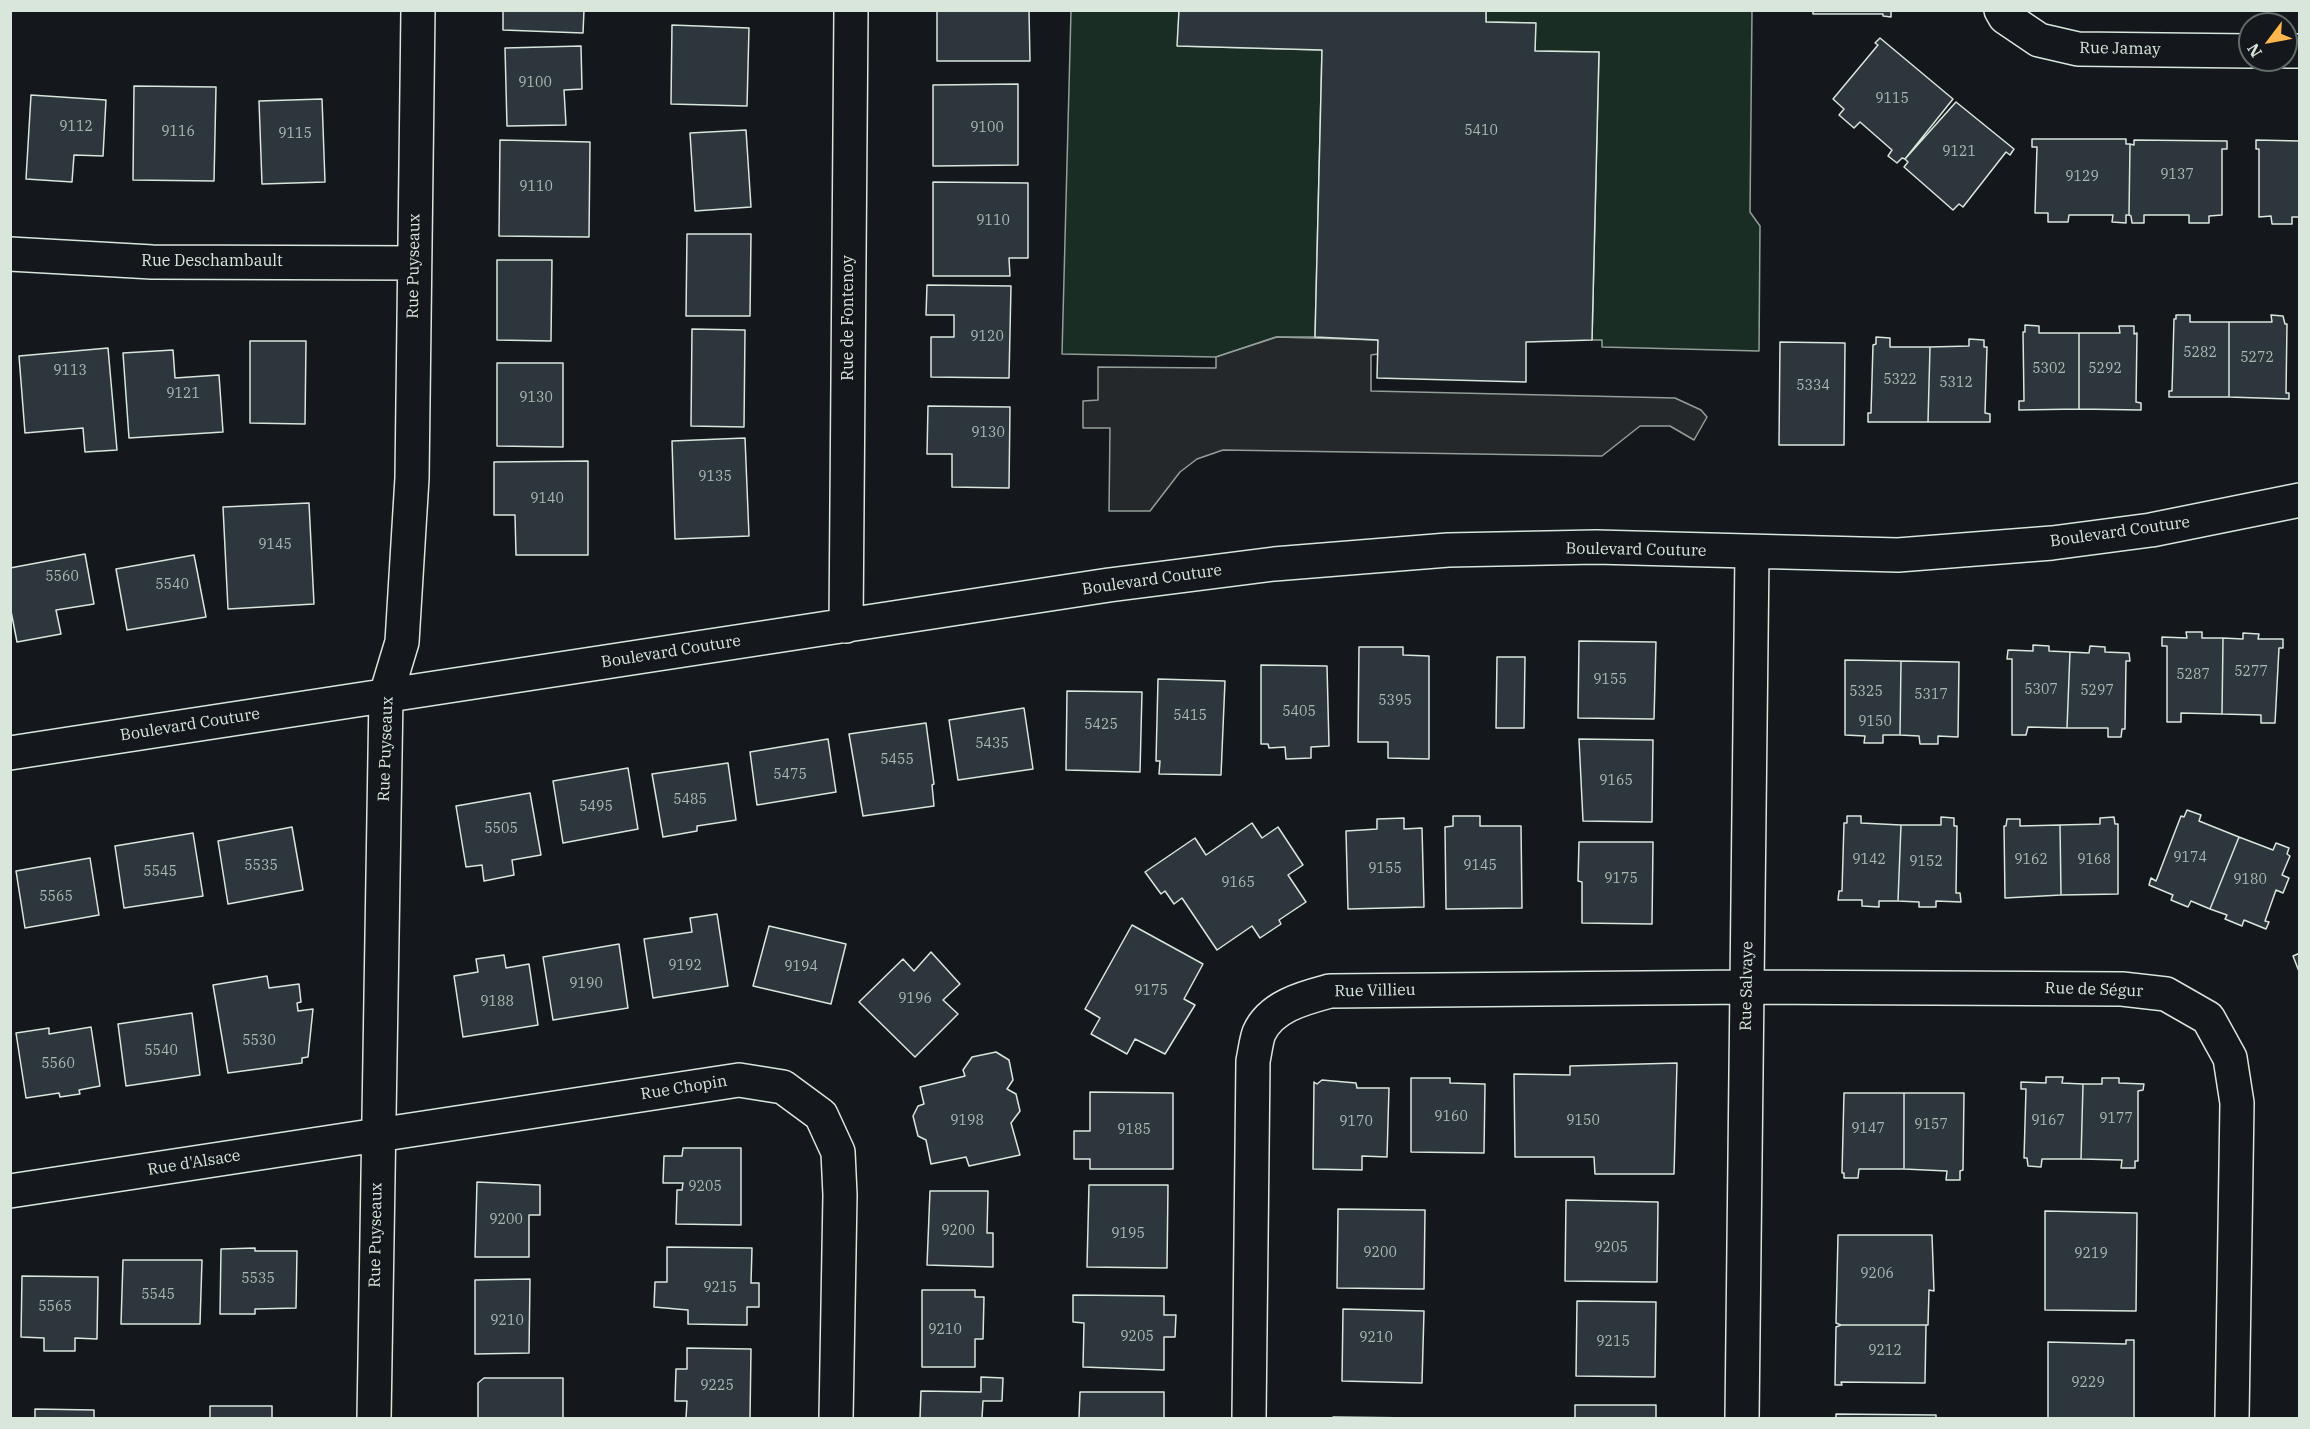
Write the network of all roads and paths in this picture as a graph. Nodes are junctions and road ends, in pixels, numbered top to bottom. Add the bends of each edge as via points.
1 (418, 10) edge
2 (851, 10) edge
3 (2001, 10) edge
4 (2238, 51) edge
5 (10, 254) edge
6 (414, 263) junction
7 (2300, 500) edge
8 (1752, 553) junction
9 (846, 626) junction
10 (386, 695) junction
11 (10, 753) edge
12 (1747, 987) junction
13 (378, 1136) junction
14 (10, 1191) edge
15 (374, 1419) edge
16 (836, 1419) edge
17 (1249, 1419) edge
18 (1742, 1419) edge
19 (2232, 1419) edge

1 - 6 street, Rue Puyseaux
2 - 9 street, Rue de Fontenoy
3 - 4 street, Rue Jamay via 2005,17 2039,40 2078,49
5 - 6 street, Rue Deschambault via 152,262
6 - 10 street, Rue Puyseaux via 412,478 402,642
7 - 8 street, Boulevard Couture via 2151,530 2052,543 1898,555
8 - 9 street, Boulevard Couture via 1596,547 1448,549 1144,580
8 - 12 street, Rue Salvaye
9 - 10 street, Boulevard Couture
10 - 11 street, Boulevard Couture
10 - 13 street, Rue Puyseaux
12 - 17 street, Rue Villieu via 1330,991 1278,1011 1259,1033 1254,1061
12 - 18 street, Rue Salvaye
12 - 19 street, Rue de Ségur via 2122,988 2166,994 2208,1018 2230,1058 2237,1103
13 - 14 street, Rue d'Alsace
13 - 15 street, Rue Puyseaux
13 - 16 street, Rue Chopin via 739,1080 783,1087 821,1115 838,1152

